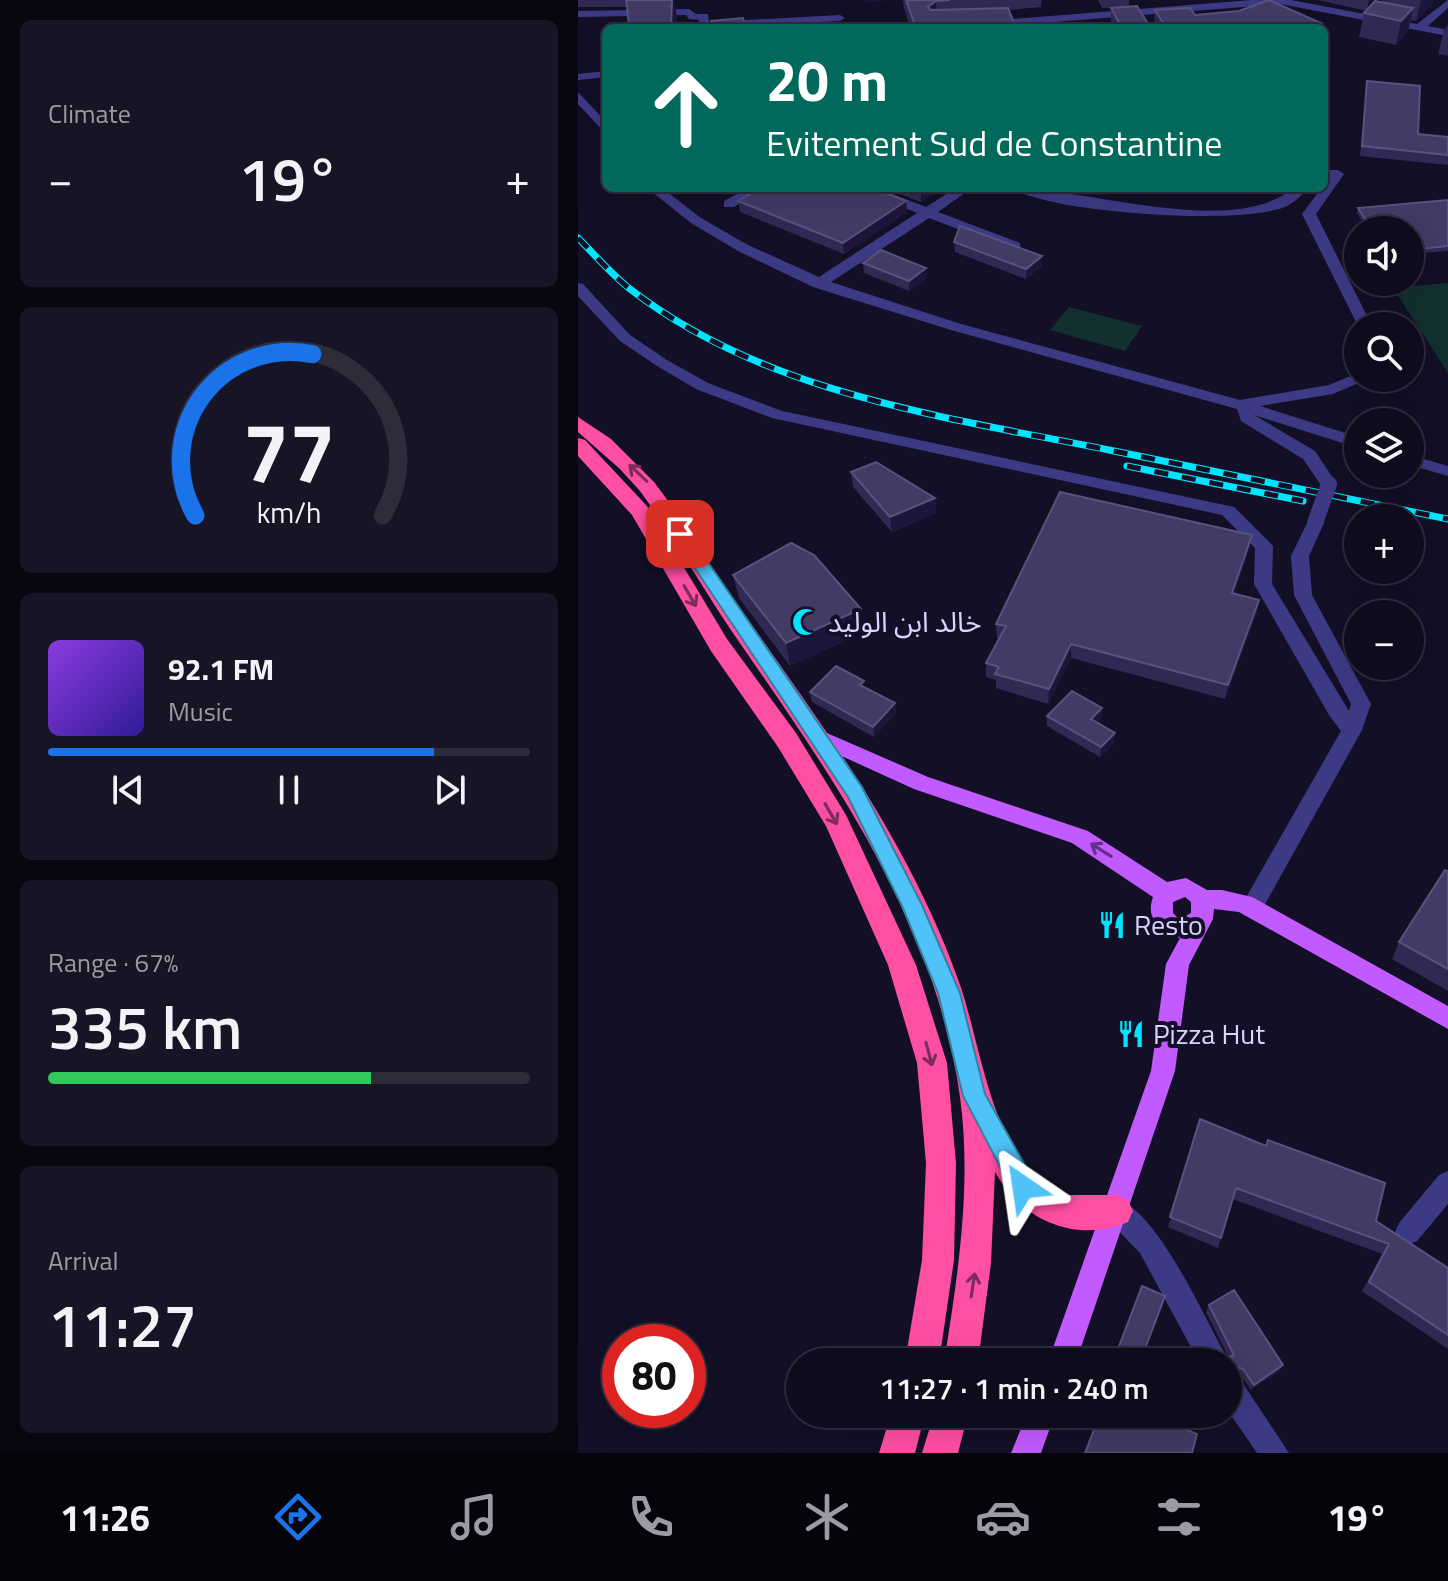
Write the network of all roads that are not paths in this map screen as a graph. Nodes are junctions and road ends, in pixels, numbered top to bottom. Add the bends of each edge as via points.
1 (1084, 0) edge
2 (1280, 1) edge
3 (1448, 2) edge
4 (836, 4) dead end
5 (800, 9) dead end
6 (578, 14) edge
7 (704, 16) junction
8 (1091, 16) junction
9 (841, 23) edge
10 (704, 24) edge
11 (795, 24) edge
12 (994, 24) edge
13 (1420, 27) junction
14 (1448, 33) edge
15 (602, 74) edge
16 (578, 77) edge
17 (578, 96) edge
18 (602, 125) edge
19 (1328, 174) edge
20 (1328, 188) edge
21 (660, 192) edge
22 (751, 192) edge
23 (875, 192) edge
24 (959, 192) edge
25 (1036, 192) edge
26 (1296, 192) edge
27 (1325, 192) edge
28 (729, 204) dead end
29 (928, 212) junction
30 (1015, 246) edge
31 (818, 284) junction
32 (578, 287) edge
33 (1358, 312) edge
34 (1344, 384) edge
35 (1244, 404) junction
36 (578, 423) edge
37 (1344, 438) edge
38 (578, 444) edge
39 (1424, 464) edge
40 (1448, 471) edge
41 (1352, 730) junction
42 (820, 738) junction
43 (1166, 893) junction
44 (1251, 908) junction
45 (1201, 909) junction
46 (1163, 918) junction
47 (1178, 964) junction
48 (1448, 1018) edge
49 (975, 1096) junction
50 (1448, 1184) edge
51 (1117, 1211) junction
52 (1408, 1232) dead end
53 (924, 1348) edge
54 (963, 1348) edge
55 (1067, 1348) edge
56 (1206, 1348) edge
57 (1242, 1406) edge
58 (904, 1428) edge
59 (947, 1428) edge
60 (1036, 1428) edge
61 (897, 1453) edge
62 (940, 1453) edge
63 (1026, 1453) edge
64 (1274, 1453) edge

1 - 8 street
2 - 8 street
2 - 13 street
3 - 13 street
4 - 9 street
5 - 7 street
6 - 7 street
7 - 10 street
8 - 12 street
9 - 11 street
13 - 14 street
15 - 16 street
17 - 18 street
19 - 20 street via 1338,174
21 - 31 street via 694,217
22 - 28 street
23 - 29 street
24 - 29 street
25 - 26 street via 1081,203 1210,213 1283,203
27 - 33 street via 1309,214
29 - 30 street
29 - 31 street
31 - 35 street
32 - 41 street via 625,338 662,363 702,386 778,415 1228,511 1264,546 1263,584
34 - 35 street
35 - 37 street
35 - 41 street, bridge via 1247,418 1309,455 1329,484 1300,556 1303,595 1361,704
42 -> 36 highway via 731,614 649,483
38 -> 53 highway via 640,511 719,645 787,740 837,822 902,965 932,1063 941,1163 938,1260
39 - 40 street
41 - 44 street
43 -> 42 main road via 1080,837 921,783
42 - 49 highway via 855,792 912,905 949,993
43 - 45 main road via 1182,889
43 - 46 main road via 1159,905
44 - 45 main road via 1228,900
44 - 48 main road
45 - 46 main road via 1186,927
45 - 47 main road
46 - 47 main road
47 - 51 main road via 1163,1071
49 - 51 highway via 1023,1187 1053,1210
54 -> 49 highway via 976,1267
50 - 52 street
51 - 55 main road
51 - 56 street via 1149,1244
57 - 64 street
58 - 61 highway
59 - 62 highway
60 - 63 main road

